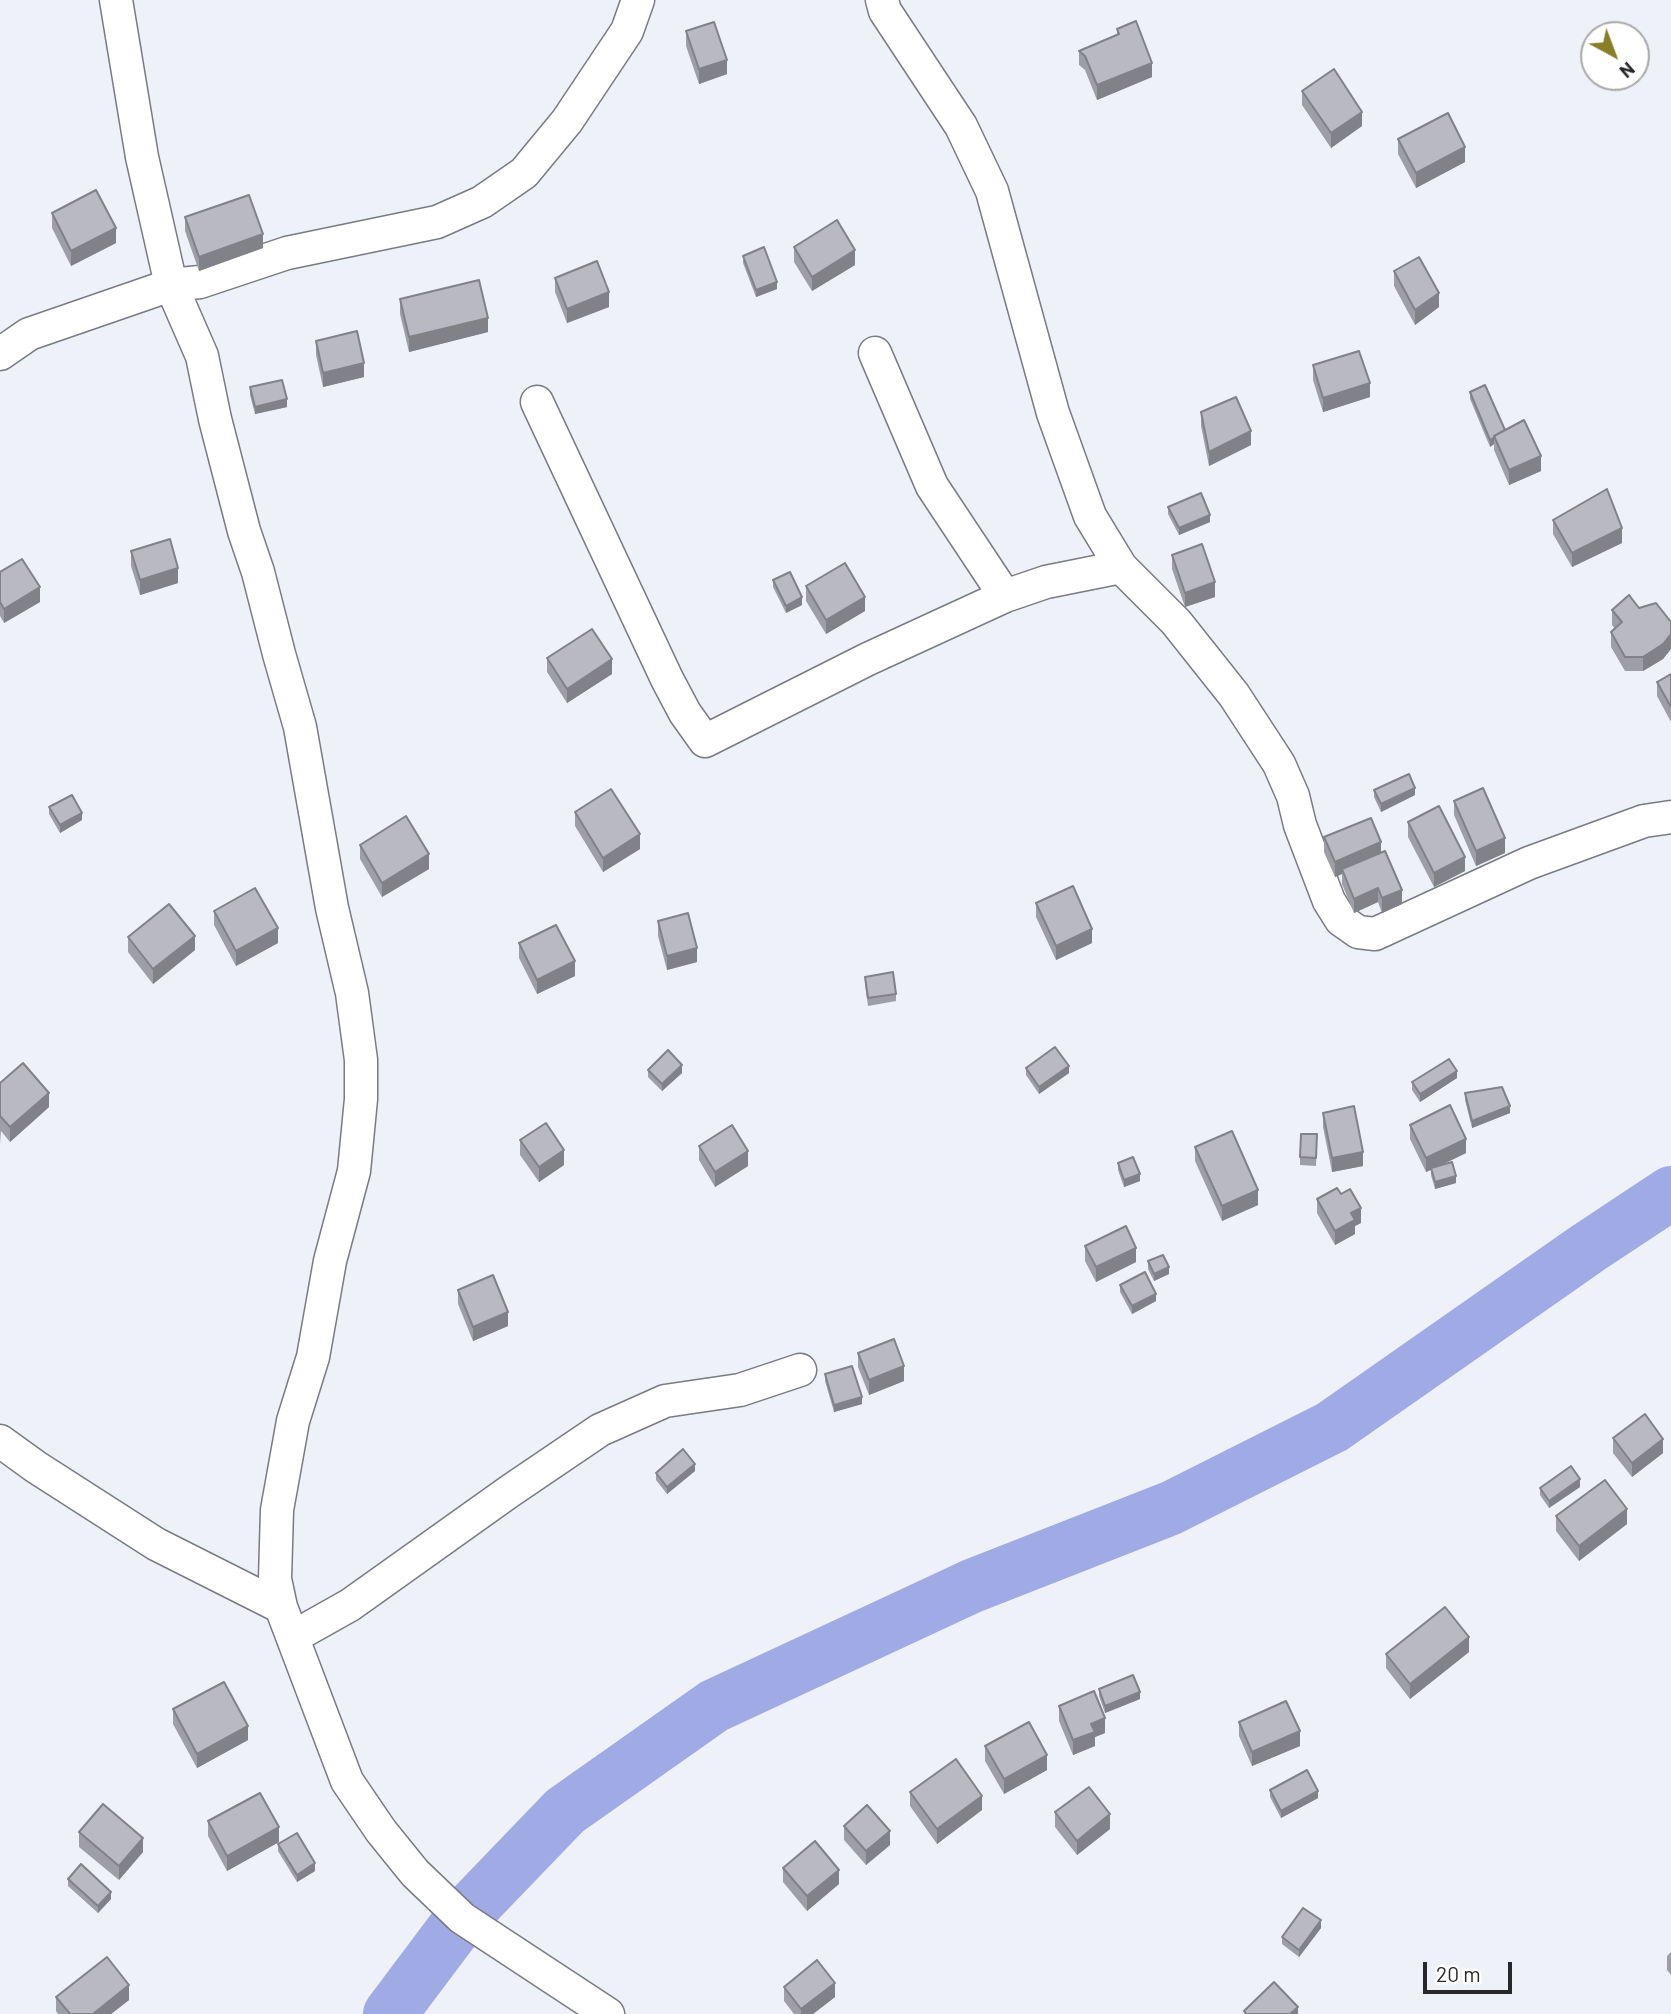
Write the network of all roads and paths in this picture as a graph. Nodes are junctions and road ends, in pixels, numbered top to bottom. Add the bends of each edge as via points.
1 (116, 0) edge
2 (638, 0) edge
3 (882, 0) edge
4 (171, 285) junction
5 (874, 353) dead end
6 (0, 354) edge
7 (537, 402) dead end
8 (1121, 567) junction
9 (1005, 596) junction
10 (1671, 817) edge
11 (800, 1370) dead end
12 (0, 1441) edge
13 (281, 1607) junction
14 (293, 1637) junction
15 (608, 2014) edge

1 - 4 street via 142,157
2 - 4 street via 627,31 566,121 524,173 482,202 437,222 287,253 200,282
3 - 8 street via 961,126 992,191 1053,413 1090,516
4 - 6 street via 29,334
4 - 13 street via 202,356 241,519 300,727 361,1060 354,1171 330,1261 313,1357 293,1421 278,1510 275,1579
5 - 9 street via 932,486
7 - 9 street via 667,679 705,741
8 - 9 street via 1046,582
8 - 10 street via 1175,622 1234,695 1272,752 1293,796 1329,901 1341,920 1358,932 1375,933 1529,863 1644,821
11 - 14 street via 740,1390 665,1401 600,1430 350,1605
12 - 13 street via 156,1544
13 - 14 street
14 - 15 street via 347,1781 415,1873 462,1918

